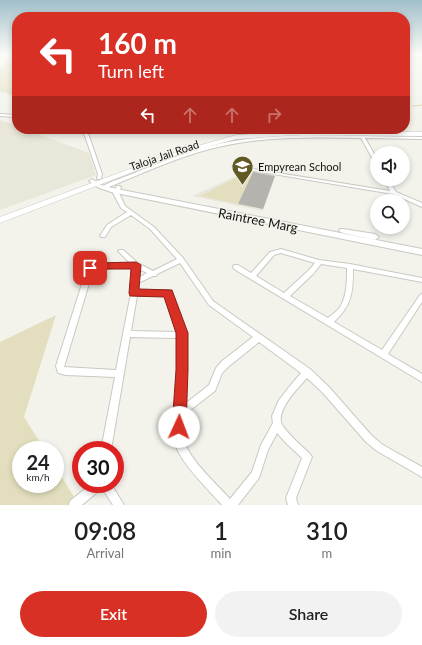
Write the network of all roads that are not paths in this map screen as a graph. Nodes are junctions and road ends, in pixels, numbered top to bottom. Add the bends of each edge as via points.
1 (0, 115) edge
2 (12, 116) edge
3 (410, 133) edge
4 (422, 133) edge
5 (86, 134) edge
6 (278, 134) edge
7 (363, 138) junction
8 (422, 138) edge
9 (370, 151) edge
10 (249, 169) dead end
11 (100, 183) junction
12 (390, 186) edge
13 (117, 189) junction
14 (394, 193) junction
15 (422, 205) edge
16 (130, 213) junction
17 (0, 215) edge
18 (0, 220) edge
19 (103, 236) dead end
20 (422, 247) edge
21 (121, 251) dead end
22 (422, 252) edge
23 (181, 260) junction
24 (319, 262) junction
25 (136, 265) junction
26 (350, 266) junction
27 (236, 267) dead end
28 (154, 274) junction
29 (252, 276) junction
30 (422, 280) edge
31 (135, 282) junction
32 (134, 293) junction
33 (285, 296) junction
34 (422, 297) edge
35 (329, 322) junction
36 (126, 334) junction
37 (182, 335) junction
38 (258, 338) junction
39 (384, 355) junction
40 (307, 372) junction
41 (119, 374) junction
42 (422, 378) edge
43 (179, 414) junction
44 (277, 424) junction
45 (108, 441) edge
46 (422, 472) edge
47 (88, 493) edge
48 (111, 493) edge
49 (74, 505) edge
50 (119, 505) edge
51 (231, 505) edge
52 (293, 505) edge

1 - 2 street
3 - 4 main road, Taloja Jail Road
5 - 11 street via 100,174
6 - 11 main road, Taloja Jail Road via 242,136 185,151
7 - 8 street
7 - 9 street
7 - 11 street via 282,138 232,142
10 - 14 street
11 - 13 main road, Raintree Marg
11 - 17 main road
11 - 18 main road
12 - 14 street
13 - 16 street via 123,207
13 - 20 main road, Raintree Marg
13 - 22 main road, Raintree Marg
14 - 15 street
16 - 19 street via 109,226
16 - 23 street via 152,228
21 - 25 street
23 - 28 street
23 - 38 street via 211,303
24 - 26 street
24 - 29 street via 277,251 270,255
24 - 33 street
25 - 28 street
25 - 31 street
25 - 41 street via 90,268 60,366 61,370 66,371
26 - 30 street
26 - 35 street via 345,302
27 - 29 street
28 - 31 street
29 - 33 street
31 - 32 street
32 - 36 street
32 - 37 street via 168,293
33 - 35 street
34 - 39 street
35 - 39 street
36 - 37 street
36 - 41 street
37 - 43 street
38 - 40 street
38 - 43 street via 225,364 212,388
39 - 42 street
40 - 44 street via 278,410
40 - 46 street via 369,439 392,456
41 - 45 street
43 - 51 street via 179,439 183,452
44 - 51 street via 264,448 256,475
44 - 52 street via 307,457 291,498
47 - 49 street
48 - 50 street

